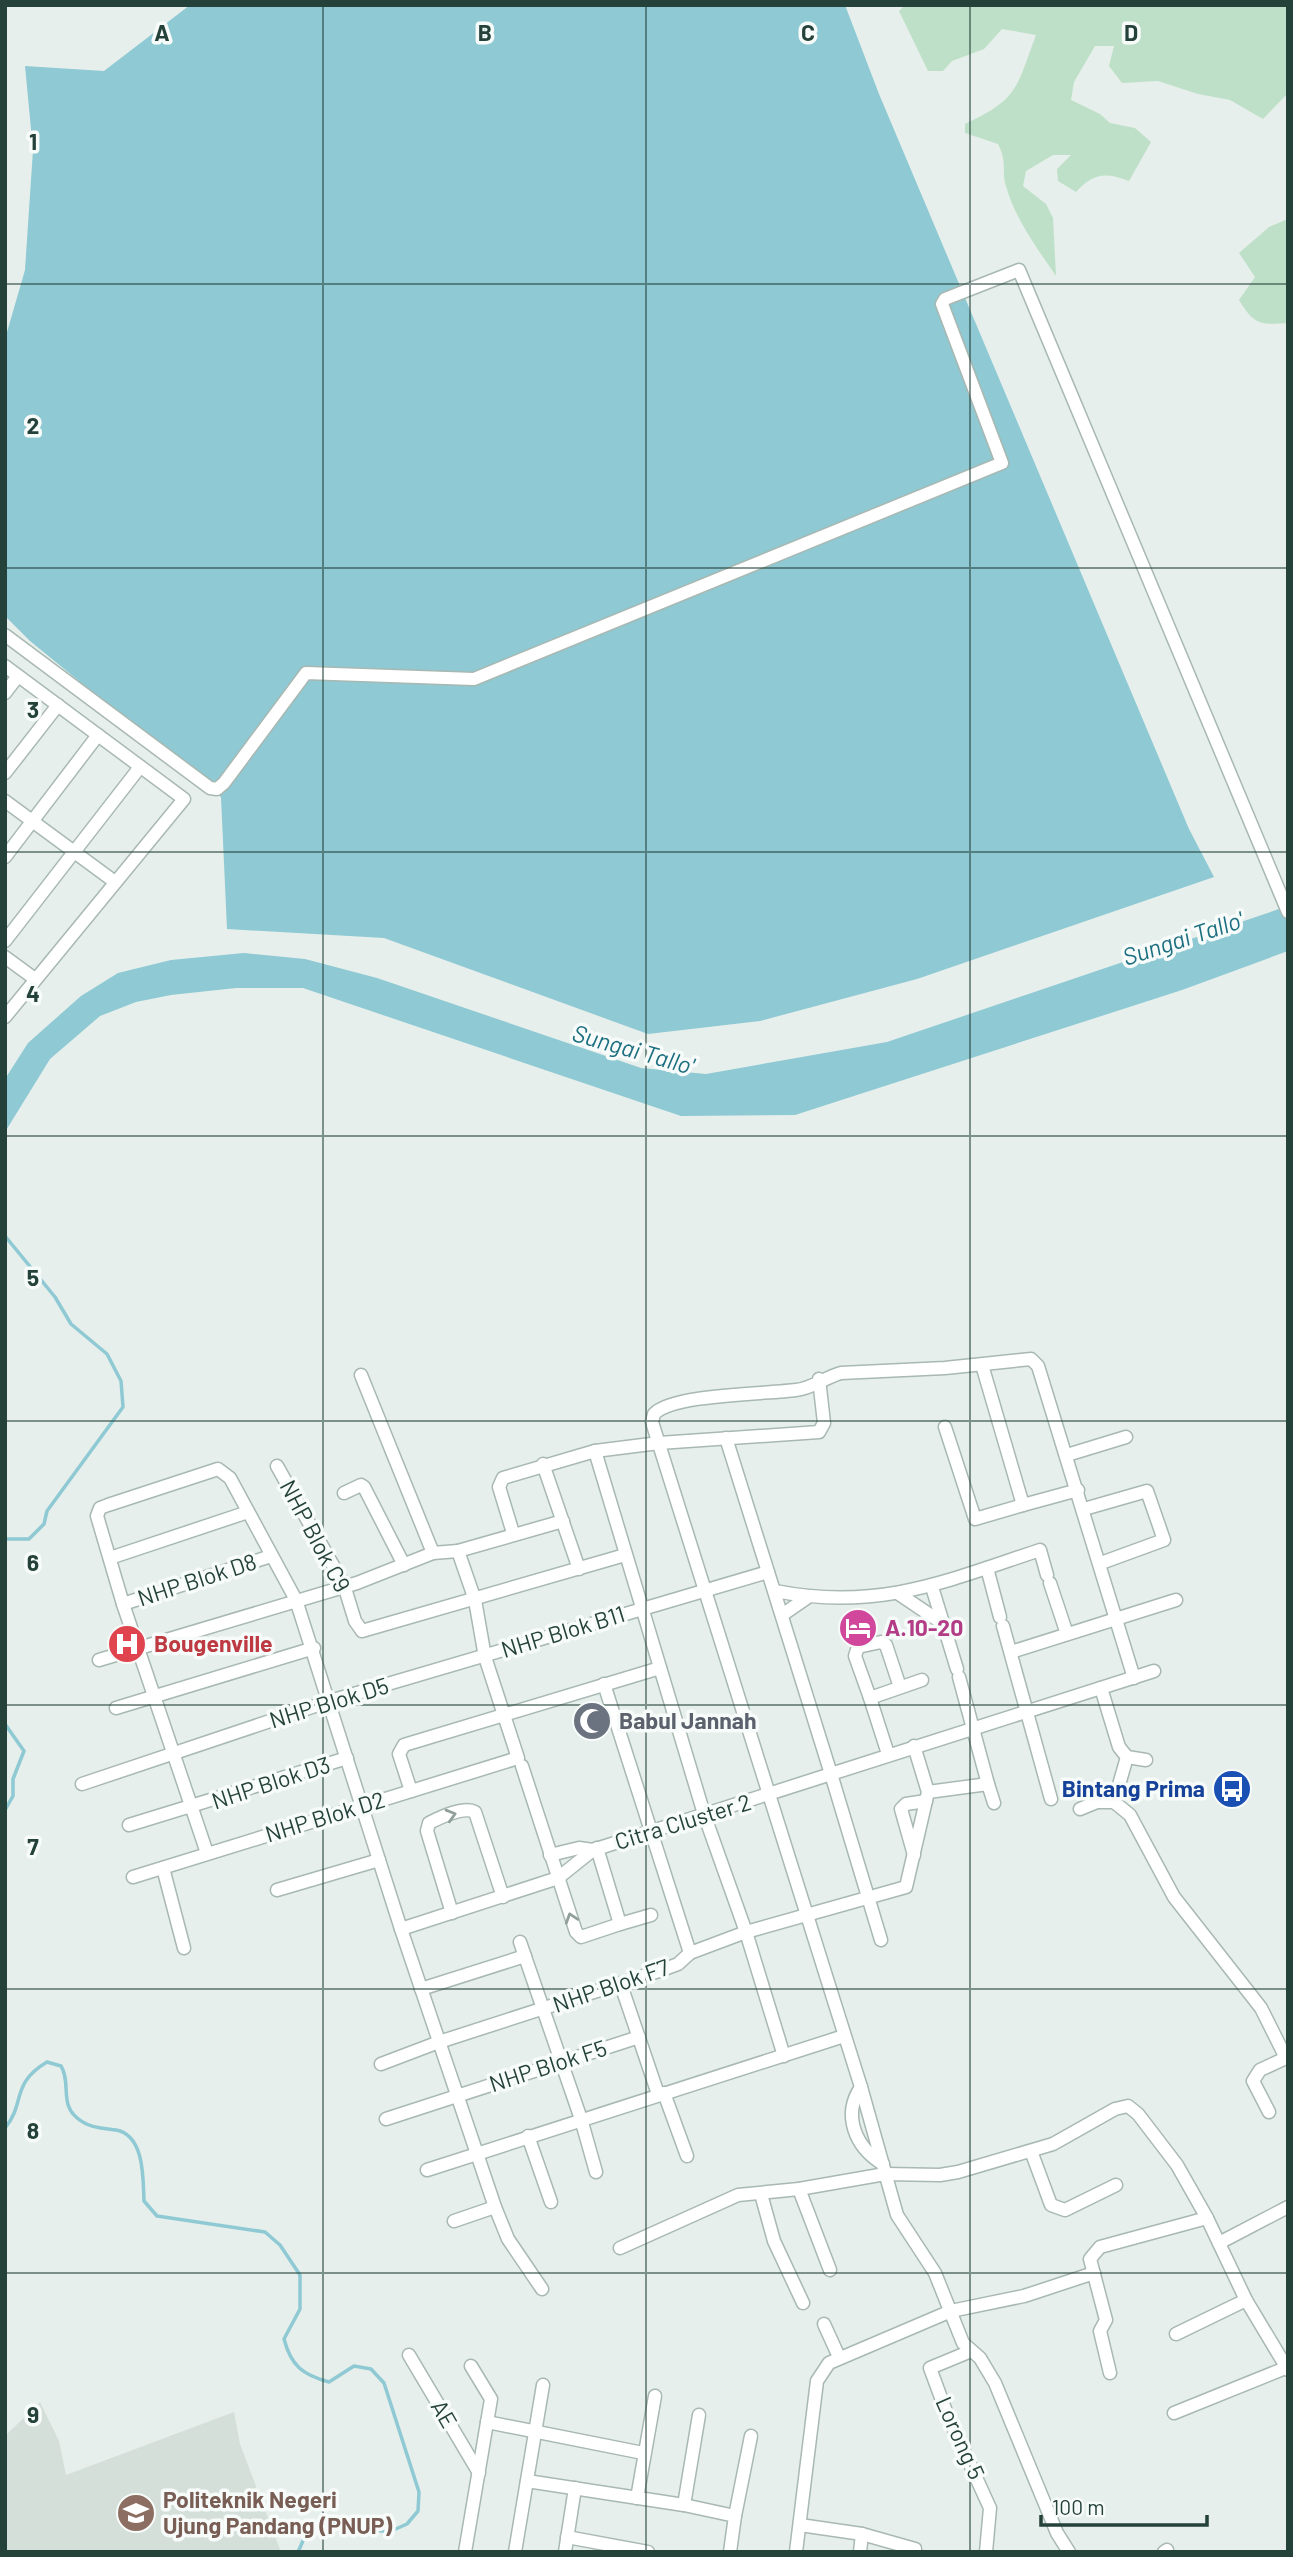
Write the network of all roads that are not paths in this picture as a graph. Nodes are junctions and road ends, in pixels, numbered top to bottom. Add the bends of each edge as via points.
1 (5, 635) edge
2 (5, 666) edge
3 (18, 676) junction
4 (5, 693) edge
5 (58, 705) junction
6 (98, 735) junction
7 (140, 767) junction
8 (5, 773) edge
9 (5, 801) edge
10 (33, 821) junction
11 (74, 852) junction
12 (5, 857) edge
13 (116, 882) junction
14 (1288, 912) edge
15 (5, 941) edge
16 (5, 957) edge
17 (35, 979) junction
18 (5, 1017) edge
19 (982, 1365) junction
20 (361, 1375) dead end
21 (820, 1380) junction
22 (945, 1427) dead end
23 (1126, 1437) dead end
24 (726, 1438) junction
25 (659, 1443) junction
26 (600, 1450) junction
27 (1067, 1455) junction
28 (543, 1464) junction
29 (277, 1466) dead end
30 (1078, 1490) junction
31 (344, 1493) dead end
32 (1023, 1505) junction
33 (1084, 1509) junction
34 (248, 1512) junction
35 (563, 1521) junction
36 (513, 1533) junction
37 (458, 1551) junction
38 (433, 1553) junction
39 (625, 1555) junction
40 (271, 1556) junction
41 (110, 1558) junction
42 (1101, 1563) junction
43 (404, 1565) junction
44 (987, 1568) junction
45 (579, 1569) junction
46 (768, 1572) junction
47 (344, 1585) junction
48 (932, 1587) junction
49 (705, 1590) junction
50 (775, 1591) junction
51 (899, 1594) junction
52 (808, 1597) junction
53 (296, 1600) junction
54 (475, 1600) junction
55 (1176, 1600) dead end
56 (123, 1604) junction
57 (642, 1608) junction
58 (782, 1615) junction
59 (1118, 1618) junction
60 (942, 1623) junction
61 (1067, 1634) junction
62 (314, 1648) junction
63 (138, 1649) junction
64 (1011, 1652) junction
65 (485, 1657) junction
66 (99, 1660) dead end
67 (660, 1668) junction
68 (1154, 1671) dead end
69 (1134, 1678) junction
70 (922, 1680) dead end
71 (604, 1684) junction
72 (900, 1688) junction
73 (1101, 1688) junction
74 (155, 1695) junction
75 (870, 1698) junction
76 (330, 1700) junction
77 (116, 1708) dead end
78 (1027, 1710) junction
79 (505, 1713) junction
80 (974, 1727) junction
81 (914, 1746) junction
82 (174, 1753) junction
83 (888, 1754) junction
84 (1127, 1757) junction
85 (347, 1758) junction
86 (1146, 1760) dead end
87 (520, 1762) junction
88 (831, 1774) junction
89 (82, 1784) dead end
90 (988, 1784) junction
91 (411, 1791) junction
92 (769, 1796) junction
93 (927, 1797) junction
94 (1051, 1799) dead end
95 (1114, 1802) junction
96 (994, 1803) dead end
97 (361, 1805) junction
98 (194, 1807) junction
99 (1080, 1809) dead end
100 (704, 1814) junction
101 (129, 1825) dead end
102 (650, 1829) junction
103 (595, 1849) junction
104 (207, 1853) junction
105 (550, 1855) junction
106 (914, 1858) junction
107 (379, 1860) junction
108 (163, 1868) junction
109 (133, 1877) dead end
110 (558, 1878) junction
111 (277, 1890) dead end
112 (503, 1896) junction
113 (869, 1899) junction
114 (452, 1913) junction
115 (650, 1915) dead end
116 (805, 1916) junction
117 (620, 1924) junction
118 (401, 1929) junction
119 (746, 1932) junction
120 (881, 1940) dead end
121 (520, 1942) dead end
122 (184, 1948) dead end
123 (690, 1953) junction
124 (525, 1956) junction
125 (621, 1985) junction
126 (421, 1989) junction
127 (543, 2009) junction
128 (844, 2036) junction
129 (639, 2037) junction
130 (439, 2042) junction
131 (784, 2056) junction
132 (1287, 2057) edge
133 (562, 2063) junction
134 (381, 2064) dead end
135 (661, 2093) junction
136 (457, 2095) junction
137 (1269, 2112) dead end
138 (386, 2119) dead end
139 (581, 2119) junction
140 (528, 2136) junction
141 (1031, 2151) junction
142 (477, 2152) junction
143 (687, 2156) dead end
144 (884, 2169) junction
145 (427, 2170) dead end
146 (596, 2172) dead end
147 (1116, 2185) dead end
148 (799, 2189) junction
149 (761, 2194) junction
150 (551, 2203) dead end
151 (495, 2207) junction
152 (1288, 2207) edge
153 (1207, 2218) junction
154 (454, 2221) dead end
155 (1219, 2243) junction
156 (620, 2248) dead end
157 (830, 2270) dead end
158 (1094, 2273) junction
159 (541, 2289) dead end
160 (1246, 2300) junction
161 (803, 2303) dead end
162 (951, 2311) junction
163 (824, 2324) dead end
164 (1176, 2334) dead end
165 (971, 2351) junction
166 (410, 2355) dead end
167 (839, 2357) junction
168 (471, 2366) dead end
169 (1287, 2368) edge
170 (1110, 2373) dead end
171 (543, 2385) dead end
172 (655, 2396) dead end
173 (1174, 2413) dead end
174 (699, 2415) dead end
175 (487, 2422) junction
176 (534, 2433) junction
177 (751, 2436) dead end
178 (643, 2453) junction
179 (479, 2473) junction
180 (527, 2482) junction
181 (575, 2488) junction
182 (637, 2498) junction
183 (684, 2505) junction
184 (735, 2516) junction
185 (800, 2525) junction
186 (862, 2534) junction
187 (567, 2537) junction
188 (918, 2551) edge
189 (465, 2552) edge
190 (515, 2552) edge
191 (565, 2552) edge
192 (648, 2552) edge
193 (730, 2552) edge
194 (796, 2552) edge
195 (860, 2552) edge
196 (986, 2552) edge
197 (1069, 2552) edge

1 - 14 street via 216,789 306,673 474,679 1002,463 942,304 1020,270
2 - 3 street
3 - 4 street
3 - 5 street
5 - 6 street
5 - 8 street
6 - 7 street
6 - 10 street
7 - 11 street
7 - 13 street via 184,799
9 - 10 street
10 - 11 street
10 - 12 street
11 - 13 street
11 - 15 street
13 - 17 street
16 - 17 street
17 - 18 street
19 - 21 street via 841,1373
19 - 27 street via 1028,1358 1035,1361
19 - 32 street
20 - 38 street
21 - 24 street via 824,1423 819,1432
21 - 25 street via 799,1390 665,1406 657,1410 652,1422
22 - 32 street via 977,1524
23 - 27 street
24 - 25 street
24 - 46 street
25 - 26 street
25 - 49 street
26 - 28 street
26 - 39 street
27 - 30 street
28 - 35 street
28 - 36 street via 500,1481
29 - 47 street, NHP Blok C9
30 - 32 street
30 - 33 street
31 - 43 street via 364,1487
33 - 42 street
33 - 42 street via 1147,1491 1164,1540
34 - 40 street
34 - 41 street
34 - 41 street via 230,1478 218,1469 108,1504 97,1516
35 - 36 street
35 - 45 street
36 - 37 street
37 - 38 street
37 - 54 street
38 - 43 street
39 - 45 street
39 - 57 street
40 - 53 street
40 - 56 street, NHP Blok D8
41 - 56 street
42 - 59 street
43 - 47 street
44 - 48 street
44 - 61 street via 1040,1550
44 - 64 street
45 - 54 street
46 - 49 street, NHP Blok B11
46 - 50 street
47 - 53 street
47 - 54 street, NHP Blok C9 via 362,1631
48 - 51 street
48 - 60 street
49 - 57 street, NHP Blok B11
49 - 92 street
50 - 52 street
50 - 58 street
51 - 52 street via 833,1600
51 - 60 street
52 - 58 street
53 - 62 street
53 - 63 street
54 - 65 street
55 - 59 street
56 - 63 street
57 - 65 street, NHP Blok B11
57 - 67 street
58 - 88 street
59 - 61 street
59 - 69 street
60 - 80 street
61 - 64 street
62 - 74 street
62 - 76 street
63 - 66 street
63 - 74 street
64 - 78 street
65 - 76 street, NHP Blok D5
65 - 79 street
67 - 71 street
67 - 100 street
68 - 69 street, Citra Cluster 2
69 - 73 street, Citra Cluster 2
70 - 72 street
71 - 79 street
71 - 102 street, NHP Blok F7
72 - 75 street
72 - 75 street via 886,1644 858,1647 855,1656
73 - 78 street, Citra Cluster 2
73 - 84 street via 1119,1747
74 - 77 street
74 - 82 street
75 - 83 street
76 - 82 street, NHP Blok D5
76 - 85 street
78 - 80 street, Citra Cluster 2
78 - 94 street
79 - 87 street
79 - 91 street via 404,1745 399,1754
80 - 81 street, Citra Cluster 2
80 - 90 street
81 - 83 street, Citra Cluster 2
81 - 93 street
82 - 89 street, NHP Blok D5
82 - 98 street
83 - 88 street, Citra Cluster 2
84 - 86 street
84 - 95 street
85 - 97 street
85 - 98 street, NHP Blok D3
87 - 91 street, NHP Blok D2
87 - 105 street
88 - 92 street, Citra Cluster 2
88 - 113 street
90 - 93 street
90 - 96 street
91 - 97 street, NHP Blok D2
92 - 100 street, Citra Cluster 2
92 - 116 street
93 - 106 street
93 - 106 street via 901,1809
95 - 99 street
95 - 132 street via 1136,1824 1183,1911 1261,2008
97 - 104 street, NHP Blok D2
97 - 107 street
98 - 101 street, NHP Blok D3
98 - 104 street
100 - 102 street, Citra Cluster 2
100 - 119 street
102 - 103 street, Citra Cluster 2
102 - 123 street, NHP Blok F7
103 - 105 street, Citra Cluster 2
103 - 110 street, Citra Cluster 2
103 - 117 street, Citra Cluster 2
104 - 108 street, NHP Blok D2
105 - 110 street
106 - 113 street via 906,1888
107 - 111 street
107 - 118 street
108 - 109 street, NHP Blok D2
108 - 122 street
110 - 112 street, Citra Cluster 2
117 -> 110 street via 578,1936
112 - 114 street, Citra Cluster 2
114 -> 112 street via 427,1831 429,1823 437,1819 468,1809 475,1812
113 - 116 street
113 - 120 street
114 - 118 street, Citra Cluster 2
115 - 117 street
116 - 119 street
116 - 128 street
118 - 126 street
119 - 123 street
119 - 131 street
121 - 124 street
123 - 125 street, NHP Blok F7 via 678,1964
124 - 126 street
124 - 127 street
125 - 127 street, NHP Blok F7
125 - 129 street
126 - 130 street
127 - 130 street, NHP Blok F7
127 - 133 street
128 - 131 street
128 - 144 street
129 - 133 street, NHP Blok F5
129 - 135 street
130 - 134 street, NHP Blok F7
130 - 136 street
131 - 135 street
132 - 137 street via 1260,2070 1253,2081
133 - 136 street, NHP Blok F5
133 - 139 street
135 - 139 street
135 - 143 street
136 - 138 street, NHP Blok F5
136 - 142 street
139 - 140 street
139 - 146 street
140 - 142 street
140 - 150 street
141 - 144 street via 940,2175
141 - 147 street via 1051,2205 1058,2209 1065,2210
141 - 153 street via 1128,2106 1177,2165
142 - 145 street
142 - 151 street
144 - 148 street
144 - 162 street via 902,2225 928,2262
148 - 149 street
148 - 157 street
149 - 156 street via 731,2197
149 - 161 street via 774,2241
151 - 154 street
151 - 159 street via 508,2239
152 - 155 street
153 - 155 street
153 - 158 street via 1100,2247 1090,2259
155 - 160 street
158 - 162 street via 1024,2296
158 - 170 street via 1106,2319 1100,2329
160 - 164 street
160 - 169 street
162 - 165 street via 961,2339
162 - 167 street
163 - 167 street
165 - 196 street, Lorong 5 via 930,2368 990,2508
165 - 197 street via 995,2383
166 - 179 street, AE
167 - 185 street via 817,2381
168 - 175 street, AE via 490,2396
169 - 173 street
171 - 176 street
172 - 178 street
174 - 183 street
175 - 176 street, AE
175 - 179 street, AE
176 - 178 street, AE
176 - 180 street
177 - 184 street
178 - 182 street
179 - 189 street, AE
180 - 181 street
180 - 190 street
181 - 182 street
181 - 187 street
182 - 183 street
183 - 184 street
184 - 193 street
185 - 186 street
185 - 194 street
186 - 188 street
186 - 195 street
187 - 191 street
187 - 192 street

